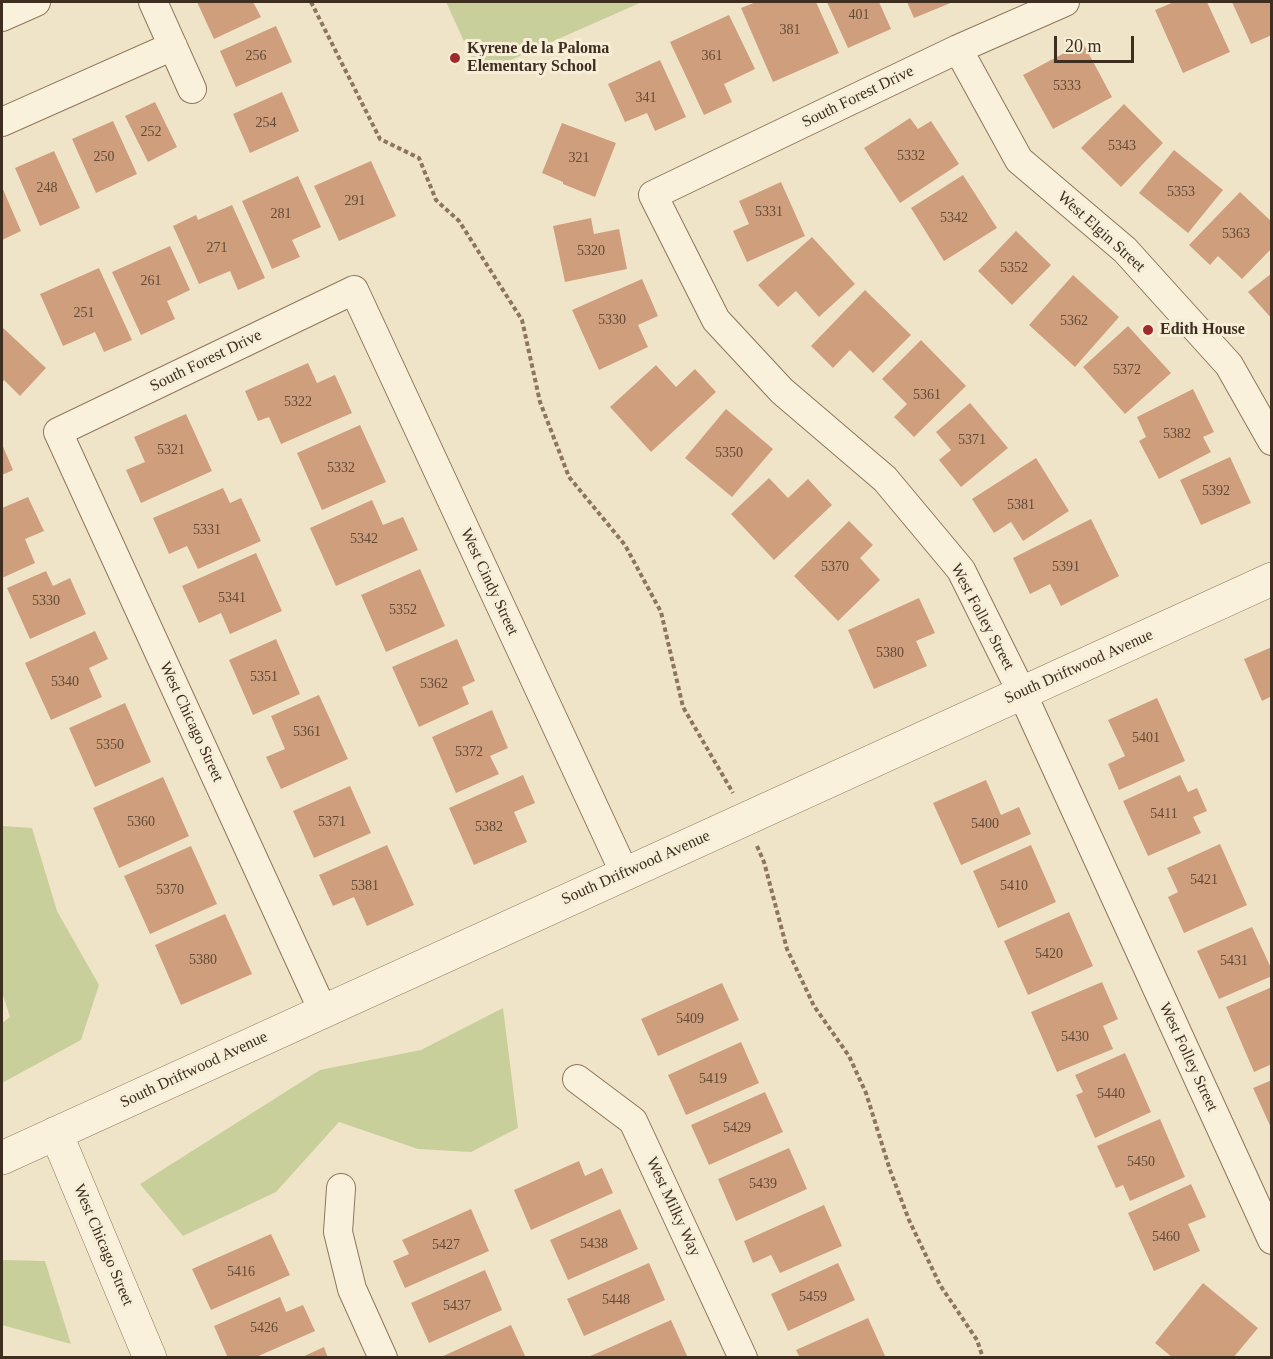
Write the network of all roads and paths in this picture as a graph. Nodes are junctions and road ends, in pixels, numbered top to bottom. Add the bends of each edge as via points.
1 (36, 2) edge
2 (153, 2) edge
3 (311, 2) edge
4 (1065, 2) edge
5 (2, 17) edge
6 (173, 46) junction
7 (958, 49) junction
8 (192, 89) dead end
9 (2, 122) edge
10 (653, 195) joint
11 (354, 290) joint
12 (58, 432) joint
13 (1272, 441) edge
14 (1272, 579) edge
15 (1022, 693) junction
16 (745, 819) junction
17 (625, 874) junction
18 (323, 1011) junction
19 (577, 1079) dead end
20 (56, 1133) junction
21 (2, 1158) edge
22 (341, 1188) dead end
23 (1272, 1240) edge
24 (150, 1358) edge
25 (383, 1358) edge
26 (743, 1358) edge
27 (983, 1358) edge

1 - 5 street
2 - 6 street
3 - 16 path via 380,139 419,158 436,200 459,221 522,320 540,402 569,477 625,545 661,612 683,707
4 - 7 street, South Forest Drive
6 - 8 street
6 - 9 street
7 - 10 street, South Forest Drive
7 - 13 street, West Elgin Street via 1019,160 1125,250 1229,365
10 - 15 street, West Folley Street via 716,320 782,391 885,480 961,570
11 - 12 street, South Forest Drive
11 - 17 street, West Cindy Street
12 - 18 street, West Chicago Street
14 - 15 street, South Driftwood Avenue
15 - 16 street, South Driftwood Avenue
15 - 23 street, West Folley Street
16 - 17 street, South Driftwood Avenue
16 - 27 path via 764,862 787,949 814,1006 849,1056 866,1093 909,1220 940,1285 977,1340
17 - 18 street, South Driftwood Avenue
18 - 20 street, South Driftwood Avenue
19 - 26 street, West Milky Way via 633,1121
20 - 21 street, South Driftwood Avenue
20 - 24 street, West Chicago Street
22 - 25 street via 338,1232 349,1277

